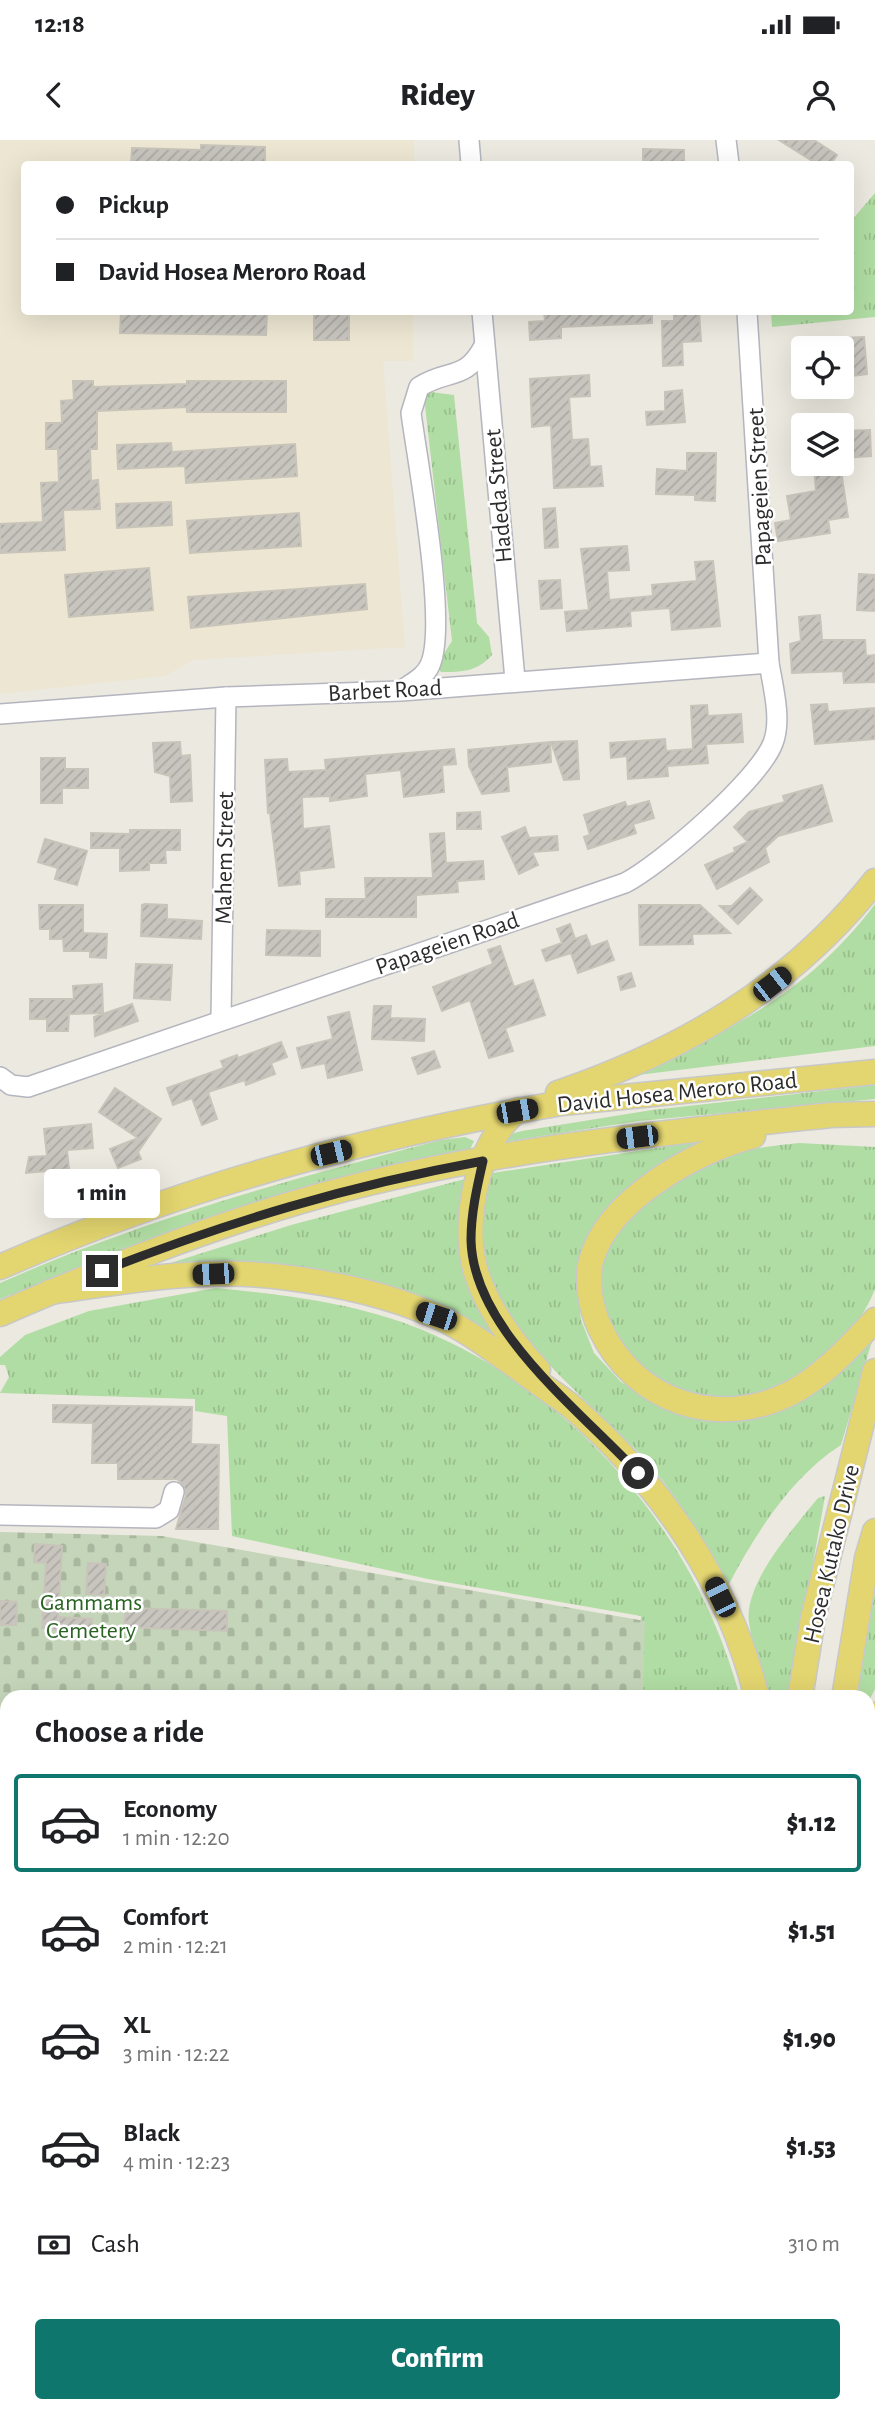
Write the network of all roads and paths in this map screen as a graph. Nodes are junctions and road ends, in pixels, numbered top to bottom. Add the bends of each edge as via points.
1 (469, 140) edge
2 (726, 140) edge
3 (471, 161) edge
4 (729, 161) edge
5 (482, 315) edge
6 (747, 315) edge
7 (484, 346) junction
8 (769, 663) junction
9 (516, 680) junction
10 (401, 691) junction
11 (226, 697) junction
12 (0, 715) edge
13 (875, 881) edge
14 (221, 1019) junction
15 (875, 1072) edge
16 (0, 1077) edge
17 (517, 1111) junction
18 (871, 1114) edge
19 (831, 1115) junction
20 (483, 1161) junction
21 (0, 1267) edge
22 (50, 1292) junction
23 (0, 1314) edge
24 (875, 1320) edge
25 (875, 1371) edge
26 (572, 1407) junction
27 (174, 1492) dead end
28 (0, 1515) edge
29 (875, 1531) edge
30 (754, 1690) edge
31 (801, 1690) edge
32 (845, 1690) edge

1 - 3 street
2 - 4 street
5 - 7 street, Hadeda Street
6 - 8 street, Papageien Street
7 - 9 street, Hadeda Street
7 - 10 street via 463,373 446,374 419,387 411,413 438,625 430,666 423,677
8 - 9 street, Barbet Road
8 - 14 street, Papageien Road via 776,708 773,743 753,774 646,872 625,883
9 - 10 street, Barbet Road
10 - 11 street, Barbet Road
11 - 12 street, Barbet Road
11 - 14 street, Mahem Street
13 - 17 main road via 823,939 754,998 654,1056
14 - 16 street, Papageien Road via 27,1087 11,1085
15 - 17 main road, David Hosea Meroro Road
17 - 20 main road via 497,1130
17 - 21 main road, David Hosea Meroro Road via 304,1159 57,1242
18 - 19 main road, David Hosea Meroro Road
19 - 20 main road, David Hosea Meroro Road via 568,1145
19 - 24 main road via 724,1143 665,1174 632,1202 600,1241 591,1261 592,1306 608,1346 643,1385 697,1406 728,1409 764,1404 809,1382
20 - 22 main road, David Hosea Meroro Road via 298,1202 180,1241
20 - 26 main road via 472,1208 476,1275 510,1340
22 - 23 main road, David Hosea Meroro Road
22 - 26 main road via 207,1274 279,1276 323,1283 436,1316
25 - 31 main road, Hosea Kutako Drive via 813,1618
26 - 30 main road via 651,1487 696,1549 729,1612
27 - 28 street via 169,1510 156,1518
29 - 32 main road, Hosea Kutako Drive

